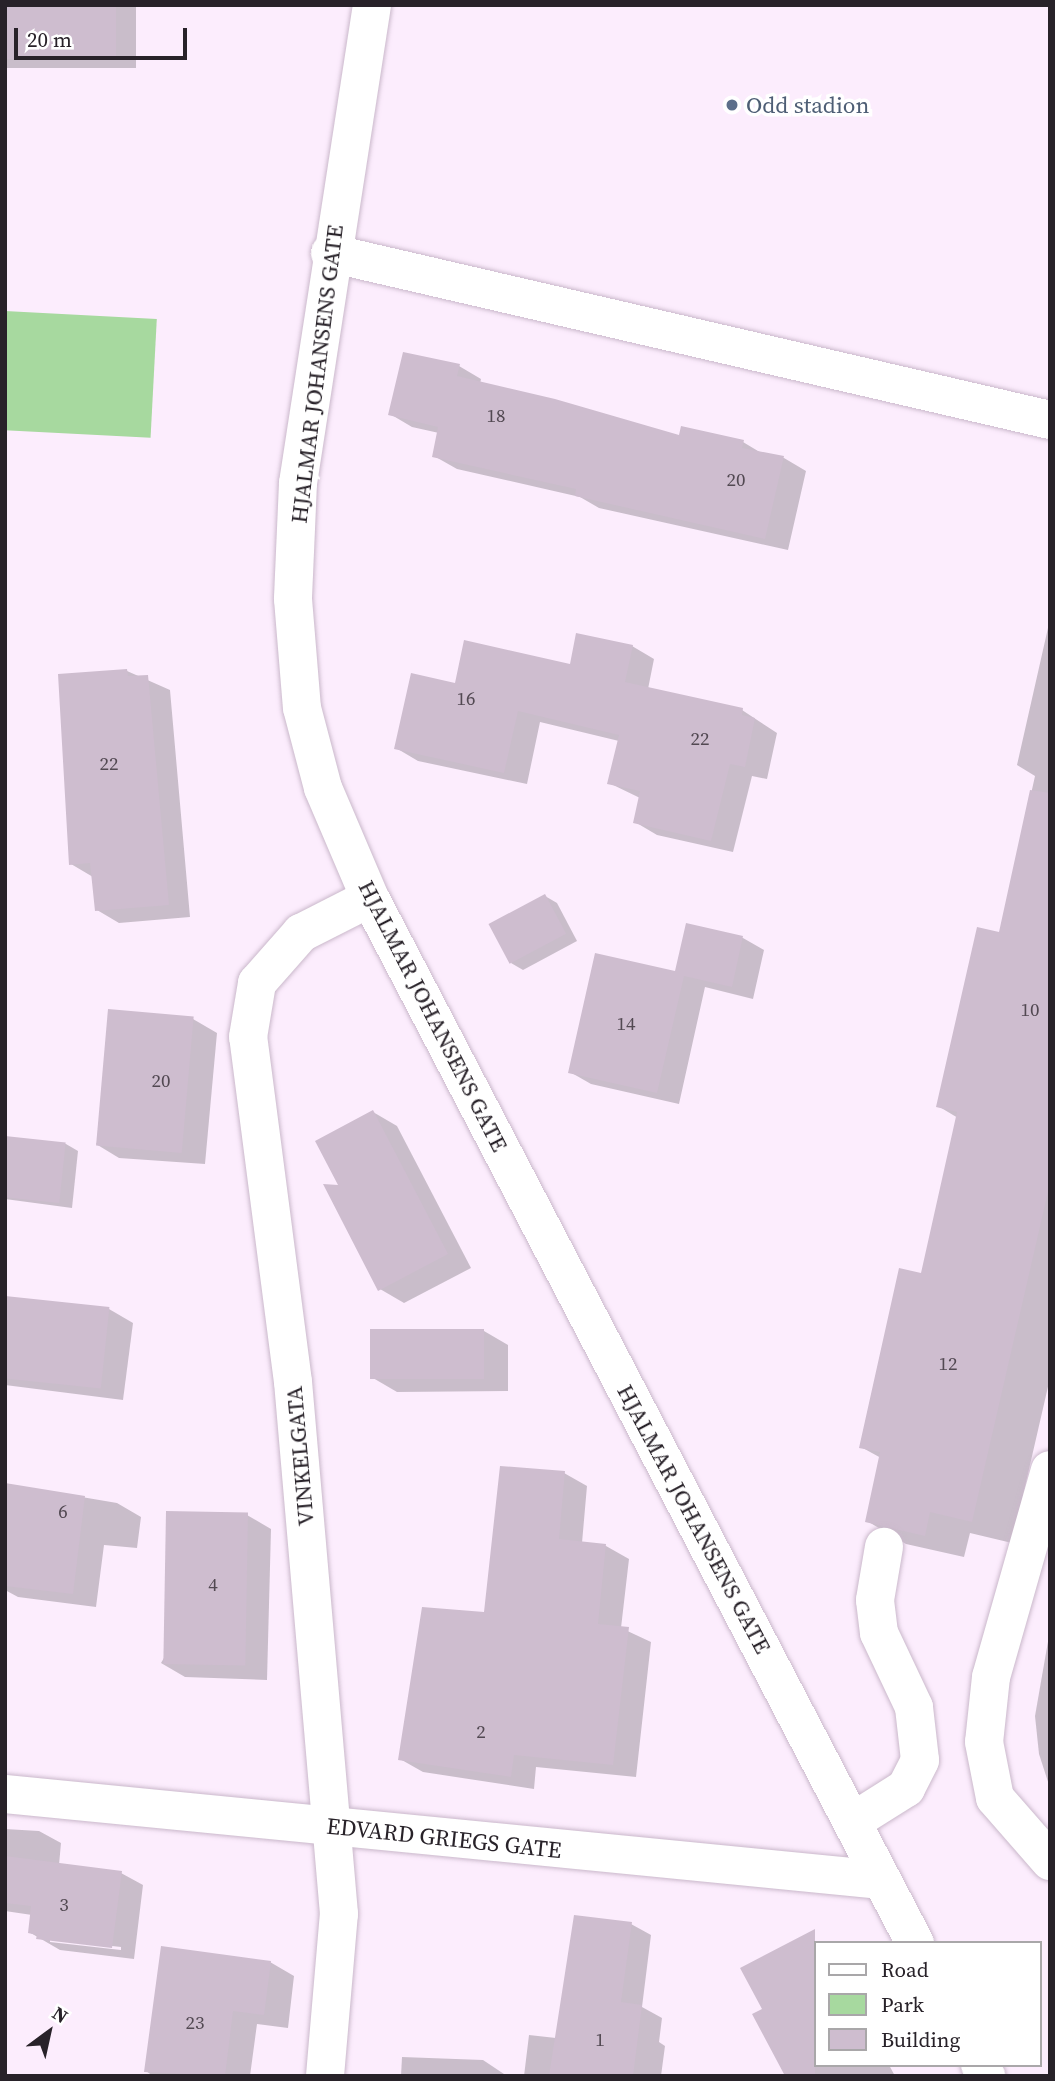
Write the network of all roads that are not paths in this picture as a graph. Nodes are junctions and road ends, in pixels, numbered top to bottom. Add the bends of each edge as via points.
1 (372, 5) edge
2 (331, 253) junction
3 (1050, 421) edge
4 (370, 898) junction
5 (1050, 1470) edge
6 (884, 1547) dead end
7 (5, 1794) edge
8 (852, 1822) junction
9 (332, 1827) junction
10 (1050, 1861) edge
11 (882, 1880) junction
12 (914, 1941) edge
13 (325, 2076) edge

1 - 2 street, HJALMAR JOHANSENS GATE
2 - 3 street
2 - 4 street, HJALMAR JOHANSENS GATE via 298,483 293,599 302,708 323,788
4 - 8 street, HJALMAR JOHANSENS GATE
4 - 9 street, VINKELGATA via 301,933 283,953 257,983 248,1038 293,1382
5 - 10 street via 992,1677 984,1742 995,1798
6 - 8 street via 875,1600 879,1633 914,1707 920,1760 906,1788
7 - 9 street, EDVARD GRIEGS GATE
8 - 11 street, HJALMAR JOHANSENS GATE
9 - 11 street, EDVARD GRIEGS GATE
9 - 13 street, VINKELGATA via 339,1914
11 - 12 street, HJALMAR JOHANSENS GATE

